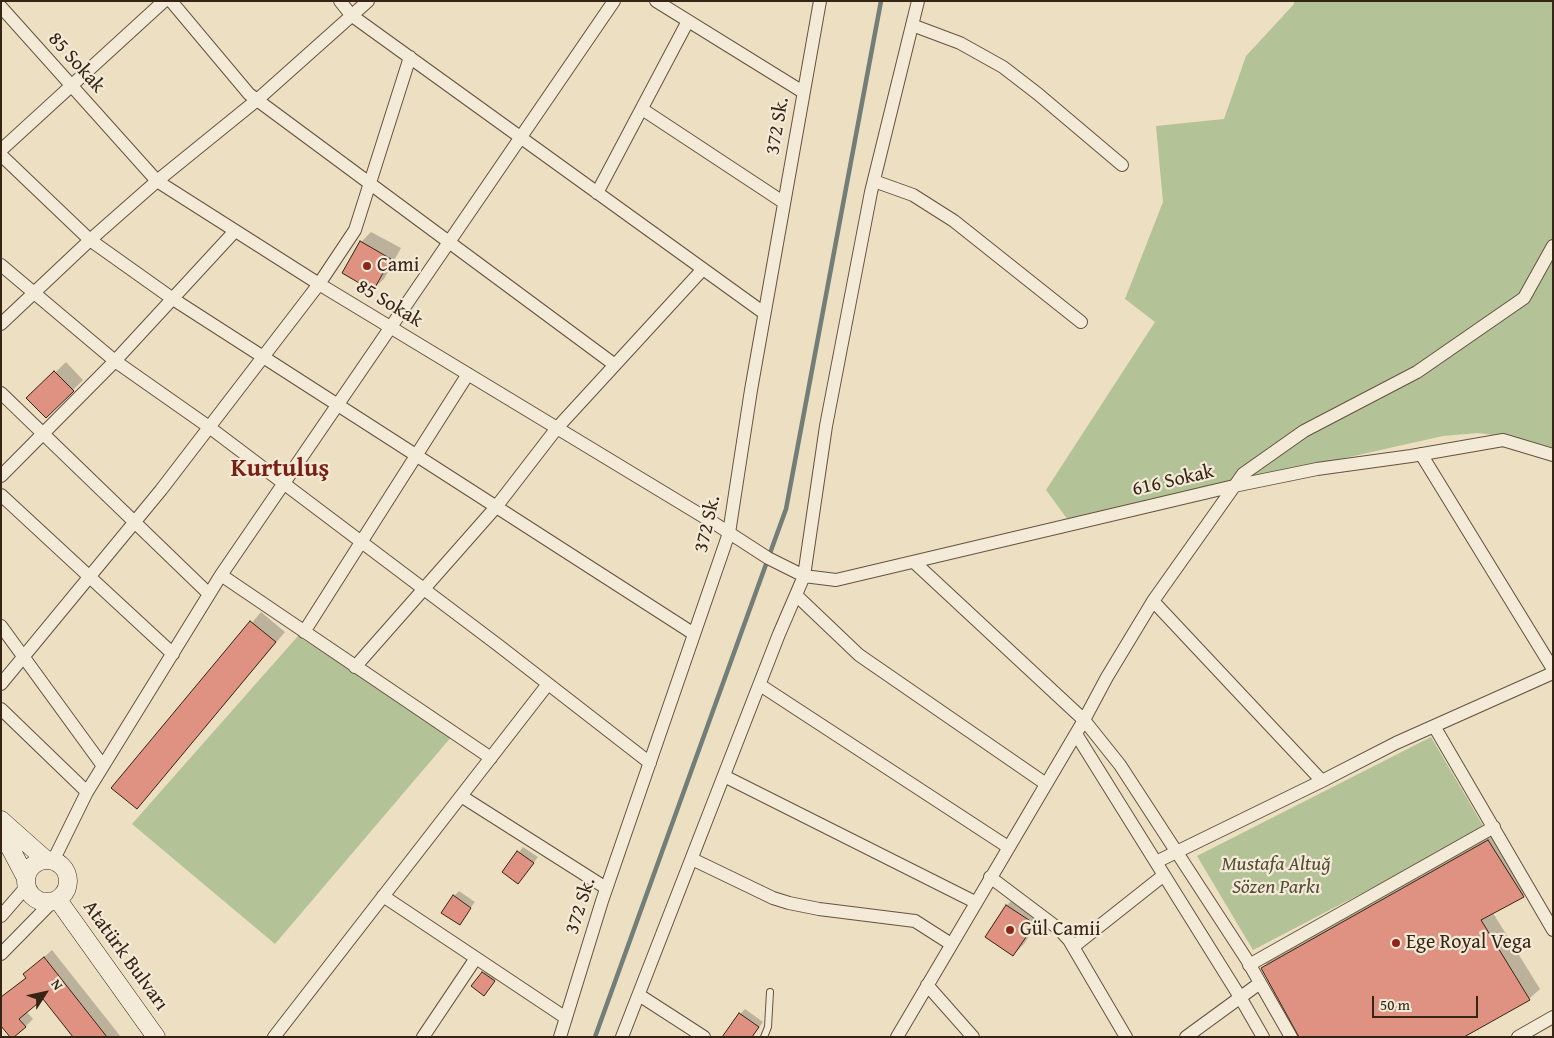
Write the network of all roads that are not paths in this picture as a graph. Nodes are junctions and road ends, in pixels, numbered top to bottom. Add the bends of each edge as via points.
1 (164, 1) edge
2 (171, 1) edge
3 (340, 1) edge
4 (368, 1) edge
5 (614, 1) edge
6 (656, 1) edge
7 (820, 1) edge
8 (918, 1) edge
9 (1, 7) edge
10 (352, 14) junction
11 (688, 21) junction
12 (912, 25) junction
13 (410, 57) junction
14 (71, 86) junction
15 (803, 92) junction
16 (257, 100) junction
17 (642, 110) junction
18 (521, 137) junction
19 (1, 150) edge
20 (1, 155) edge
21 (1122, 165) dead end
22 (157, 181) junction
23 (874, 181) junction
24 (370, 182) junction
25 (597, 193) junction
26 (783, 202) junction
27 (235, 231) junction
28 (90, 240) junction
29 (450, 243) junction
30 (1553, 246) edge
31 (1, 265) edge
32 (703, 269) junction
33 (319, 284) junction
34 (34, 293) junction
35 (173, 299) junction
36 (764, 313) junction
37 (1081, 322) dead end
38 (1, 324) edge
39 (392, 328) junction
40 (264, 356) junction
41 (115, 361) junction
42 (615, 365) junction
43 (468, 374) junction
44 (1, 393) edge
45 (338, 405) junction
46 (209, 427) junction
47 (557, 428) junction
48 (43, 434) junction
49 (1421, 454) junction
50 (1553, 455) edge
51 (416, 456) junction
52 (1, 476) edge
53 (284, 484) junction
54 (1234, 486) junction
55 (1, 495) edge
56 (496, 507) junction
57 (134, 522) junction
58 (729, 533) junction
59 (361, 542) junction
60 (914, 562) junction
61 (221, 575) junction
62 (804, 576) junction
63 (89, 577) junction
64 (424, 589) junction
65 (210, 594) junction
66 (796, 595) junction
67 (1153, 601) junction
68 (1, 626) edge
69 (304, 632) junction
70 (694, 634) junction
71 (173, 654) junction
72 (24, 657) junction
73 (355, 667) junction
74 (1553, 671) edge
75 (1, 684) edge
76 (548, 684) junction
77 (760, 685) junction
78 (1, 709) edge
79 (1084, 720) junction
80 (1434, 726) junction
81 (1076, 734) junction
82 (491, 758) junction
83 (650, 763) junction
84 (103, 766) junction
85 (724, 776) junction
86 (1322, 781) junction
87 (1046, 784) junction
88 (87, 792) junction
89 (461, 796) junction
90 (1, 820) edge
91 (1494, 827) junction
92 (1, 836) edge
93 (1008, 847) junction
94 (1176, 852) junction
95 (692, 859) junction
96 (50, 860) junction
97 (1156, 862) junction
98 (1164, 875) junction
99 (990, 877) junction
100 (26, 882) junction
101 (606, 888) junction
102 (383, 896) junction
103 (55, 901) junction
104 (975, 902) junction
105 (1, 916) edge
106 (1553, 930) edge
107 (951, 944) junction
108 (1071, 944) junction
109 (1, 954) edge
110 (476, 958) junction
111 (1249, 964) junction
112 (1260, 983) junction
113 (927, 986) junction
114 (770, 992) dead end
115 (639, 994) junction
116 (1240, 997) junction
117 (566, 1018) junction
118 (1553, 1018) edge
119 (156, 1037) edge
120 (274, 1037) edge
121 (424, 1037) edge
122 (560, 1037) edge
123 (622, 1037) edge
124 (704, 1037) edge
125 (764, 1037) edge
126 (897, 1037) edge
127 (973, 1037) edge
128 (1126, 1037) edge
129 (1186, 1037) edge
130 (1263, 1037) edge
131 (1291, 1037) edge
132 (1518, 1037) edge

1 - 14 street
2 - 16 street
3 - 10 street
4 - 10 street
5 - 18 street
6 - 11 street
7 - 15 street, 372 Sk.
8 - 12 street
9 - 14 street, 85 Sokak
10 - 13 street
10 - 16 street
11 - 15 street
11 - 17 street
12 - 21 street via 960,42 1003,67
12 - 23 street
13 - 18 street
13 - 24 street
14 - 19 street
14 - 22 street, 85 Sokak
15 - 26 street, 372 Sk.
16 - 22 street
16 - 24 street
17 - 25 street
17 - 26 street
18 - 25 street
18 - 29 street
20 - 28 street
22 - 27 street, 85 Sokak
22 - 28 street
23 - 37 street via 913,195 954,221
23 - 62 street via 826,426
24 - 29 street
24 - 33 street via 355,230
25 - 32 street
26 - 36 street, 372 Sk.
27 - 33 street, 85 Sokak
27 - 35 street
28 - 34 street
28 - 35 street
29 - 39 street
29 - 42 street
30 - 54 street via 1524,298 1417,372 1304,431 1243,474
31 - 34 street
32 - 36 street
32 - 42 street
33 - 39 street, 85 Sokak
33 - 40 street
34 - 38 street
34 - 41 street
35 - 40 street
35 - 41 street
36 - 58 street, 372 Sk.
39 - 43 street, 85 Sokak
39 - 45 street
40 - 45 street
40 - 46 street
41 - 46 street
41 - 48 street
42 - 47 street
43 - 47 street, 85 Sokak
43 - 51 street
44 - 48 street
45 - 51 street
45 - 53 street
46 - 53 street
46 - 57 street
47 - 56 street
47 - 58 street, 85 Sokak
48 - 52 street
48 - 57 street
49 - 50 street, 616 Sokak via 1503,440
49 - 54 street, 616 Sokak via 1317,469
49 - 74 street
51 - 56 street
51 - 59 street
53 - 59 street
53 - 61 street
54 - 60 street, 616 Sokak
54 - 67 street
55 - 63 street
56 - 64 street
56 - 70 street
57 - 63 street
57 - 65 street
58 - 62 street, 85 Sokak
58 - 70 street, 372 Sk.
59 - 64 street
59 - 69 street
60 - 62 street, 616 Sokak via 836,580
60 - 79 street
61 - 65 street
61 - 69 street
62 - 66 street
63 - 71 street
63 - 72 street
64 - 73 street
64 - 76 street
65 - 71 street
66 - 77 street
66 - 87 street via 859,655
67 - 79 street
67 - 86 street
68 - 72 street
69 - 73 street
70 - 83 street, 372 Sk.
71 - 84 street
72 - 75 street
72 - 84 street
73 - 82 street
74 - 80 street
76 - 82 street
76 - 83 street
77 - 85 street
77 - 93 street
78 - 88 street
79 - 81 street
79 - 94 street via 1120,765
80 - 86 street
80 - 91 street
81 - 87 street
81 - 97 street
82 - 89 street
83 - 101 street, 372 Sk.
84 - 88 street
85 - 95 street
85 - 104 street
86 - 94 street
87 - 93 street
88 - 96 street
89 - 101 street
89 - 102 street
90 - 96 main road
91 - 106 street
91 - 111 street
92 - 100 main road
93 - 99 street
94 - 97 street
94 - 111 street
95 - 107 street via 773,898 819,909 915,921
95 - 115 street
96 - 100 main road via 34,865
96 - 103 main road via 60,864 68,877 68,888
97 - 98 street
98 - 108 street
98 - 116 street
99 - 104 street
99 - 108 street via 1059,929
100 - 103 main road via 35,898 42,902
100 - 105 street
101 - 117 street, 372 Sk.
102 - 110 street
102 - 120 street
103 - 109 street
103 - 119 main road, Atatürk Bulvarı
104 - 107 street
107 - 113 street
108 - 128 street
110 - 117 street
110 - 121 street
111 - 112 street
112 - 116 street
112 - 131 street
113 - 126 street
113 - 127 street
114 - 125 lane via 768,1027
115 - 123 street
115 - 124 street
116 - 129 street
116 - 130 street
117 - 122 street, 372 Sk.
118 - 132 street

